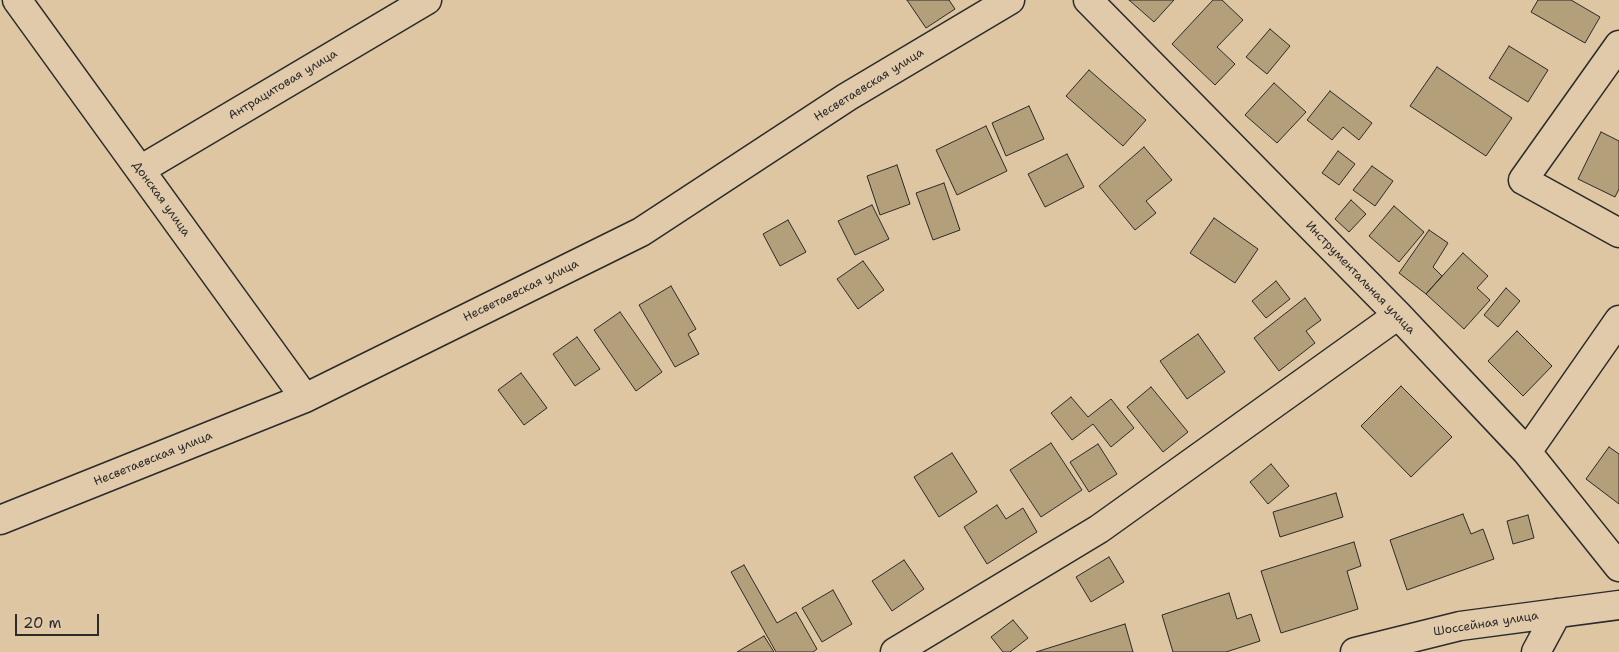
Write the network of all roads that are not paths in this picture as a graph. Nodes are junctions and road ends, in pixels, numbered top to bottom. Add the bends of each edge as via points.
1 (17, 0) edge
2 (427, 0) edge
3 (1010, 0) edge
4 (1088, 0) edge
5 (1619, 45) edge
6 (140, 170) junction
7 (1619, 232) edge
8 (1398, 315) junction
9 (1619, 320) edge
10 (304, 398) junction
11 (1527, 452) junction
12 (0, 520) edge
13 (1619, 567) edge
14 (1619, 605) edge
15 (1557, 613) junction
16 (896, 652) edge
17 (1355, 652) edge
18 (1536, 652) edge

1 - 6 street, Донская улица
2 - 6 street, Антрацитовая улица
3 - 10 street, Несветаевская улица via 847,97 641,232
4 - 8 street, Инструментальная улица
5 - 7 street via 1523,180
6 - 10 street, Донская улица
8 - 11 street, Инструментальная улица
8 - 16 street via 1099,529
9 - 11 street
10 - 12 street, Несветаевская улица
11 - 13 street, Инструментальная улица
14 - 15 street, Шоссейная улица
15 - 17 street, Шоссейная улица via 1460,626
15 - 18 street

